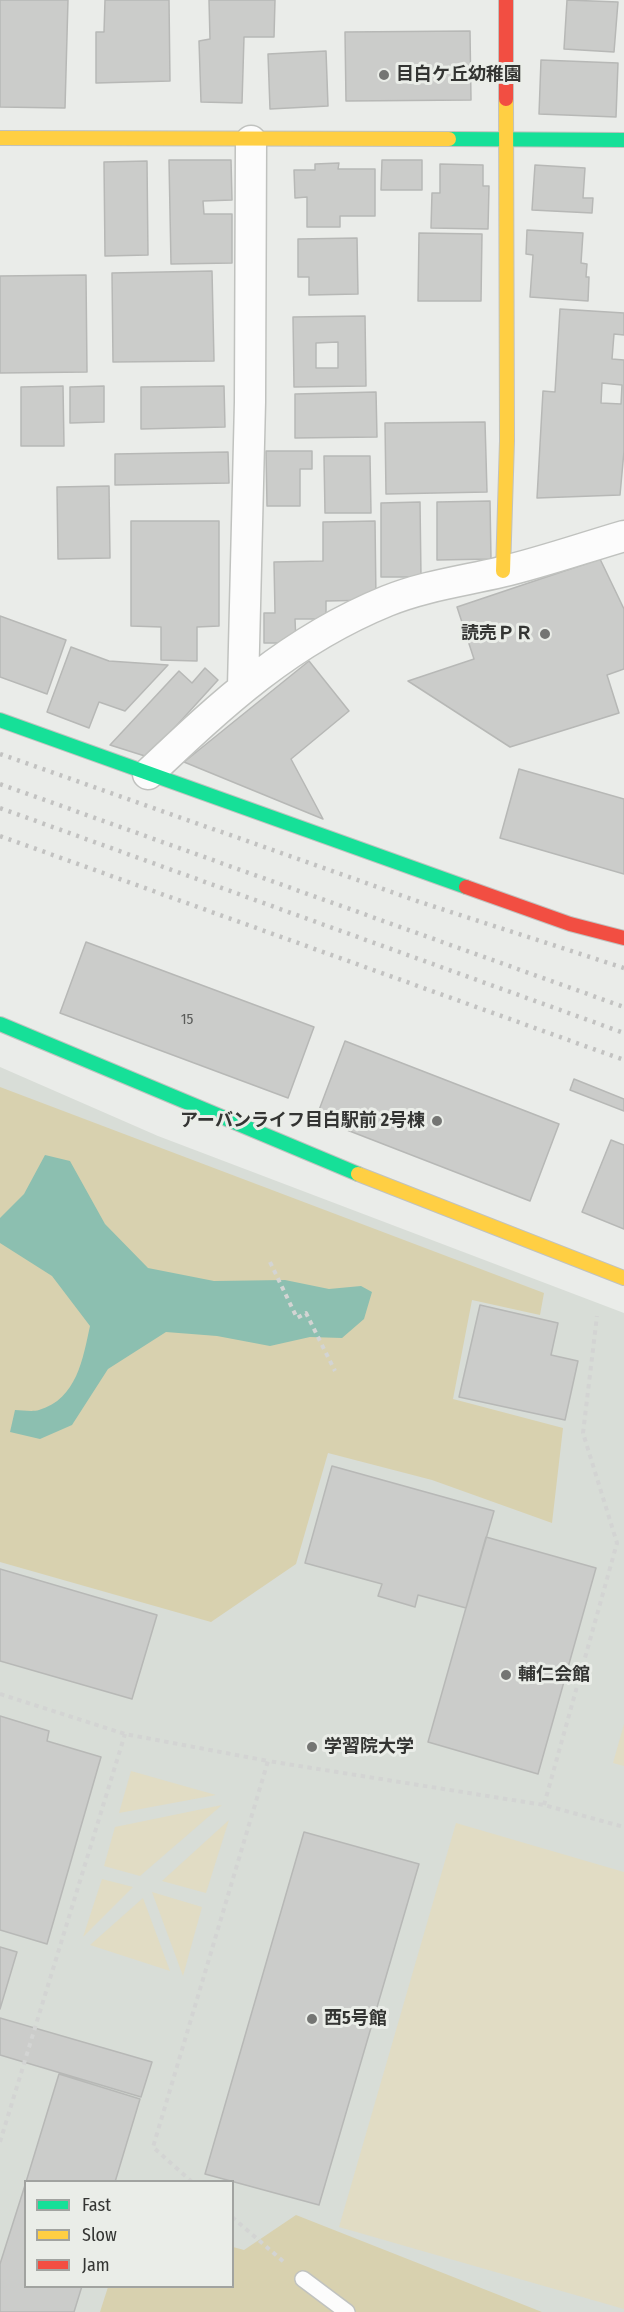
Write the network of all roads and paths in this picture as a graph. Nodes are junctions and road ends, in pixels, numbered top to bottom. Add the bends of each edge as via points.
1 (506, 0) edge
2 (0, 138) edge
3 (507, 139) junction
4 (624, 140) edge
5 (251, 141) junction
6 (624, 536) edge
7 (503, 572) junction
8 (243, 687) junction
9 (0, 720) edge
10 (148, 774) junction
11 (624, 938) edge
12 (0, 1024) edge
13 (270, 1262) dead end
14 (624, 1278) edge
15 (597, 1316) dead end
16 (335, 1371) dead end
17 (0, 1694) edge
18 (125, 1734) junction
19 (268, 1761) junction
20 (544, 1805) junction
21 (624, 1827) edge
22 (2, 2128) edge
23 (0, 2142) edge
24 (191, 2180) edge
25 (234, 2219) edge
26 (303, 2279) joint
27 (347, 2312) edge

1 - 3 street
2 - 5 street
3 - 4 street
3 - 5 street
3 - 7 street
5 - 8 street
6 - 7 street
7 - 8 street via 445,583 387,601 323,632
8 - 10 street
9 - 10 street
10 - 11 street via 570,924
12 - 14 street via 334,1165
13 - 16 path via 297,1317 306,1313
15 - 20 path via 583,1433 617,1543
17 - 18 path
18 - 19 path
18 - 22 path
19 - 20 path
19 - 24 path via 153,2147
20 - 21 path
22 - 23 path
25 - 26 path
26 - 27 lane

